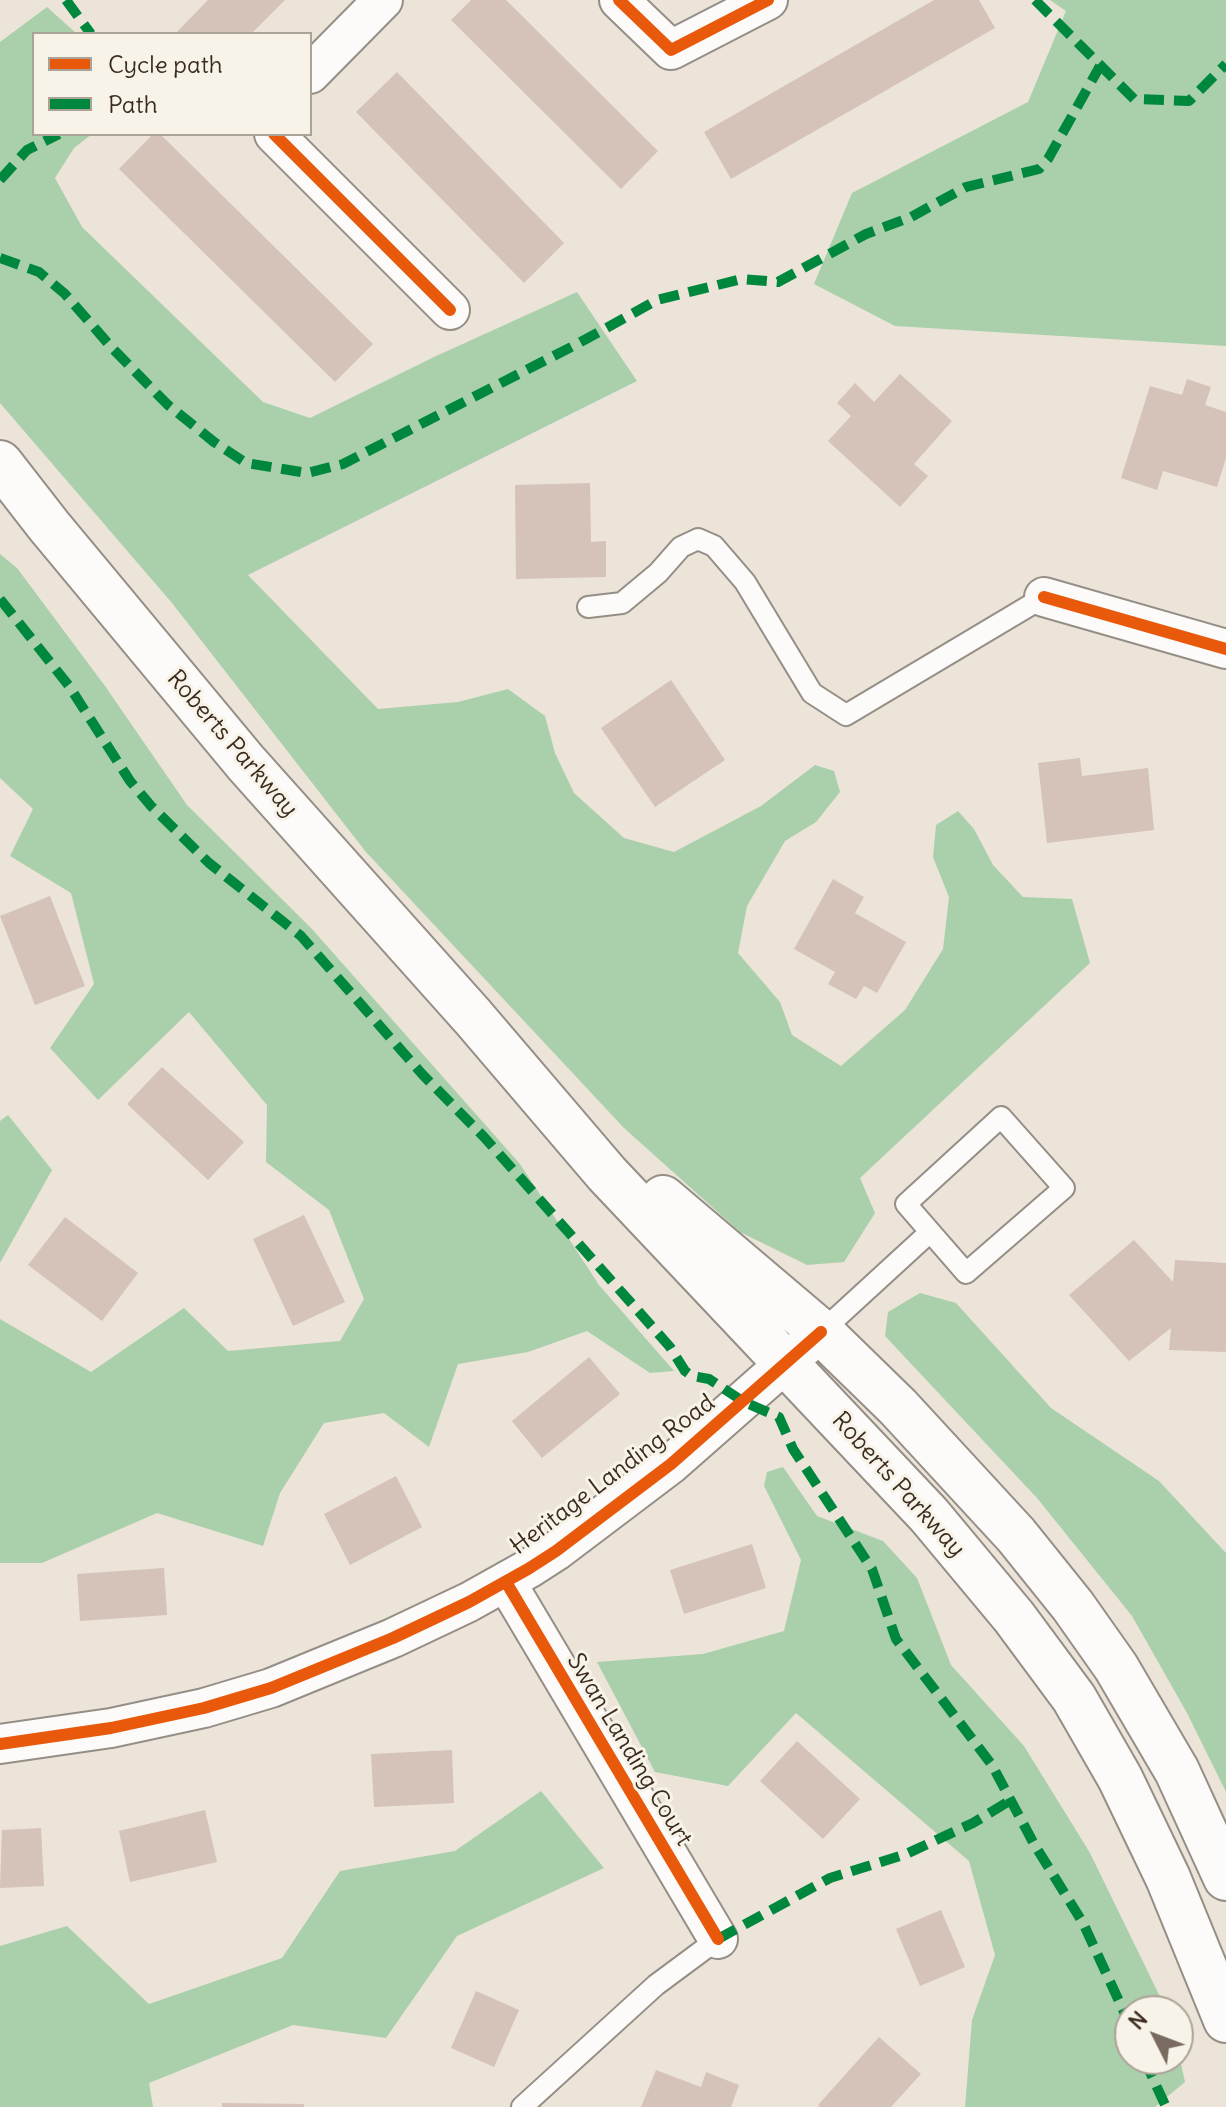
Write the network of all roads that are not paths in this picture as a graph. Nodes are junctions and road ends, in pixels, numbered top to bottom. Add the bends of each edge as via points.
1 (383, 0) edge
2 (619, 0) edge
3 (768, 0) edge
4 (312, 72) edge
5 (276, 136) edge
6 (450, 310) dead end
7 (0, 463) edge
8 (1044, 597) joint
9 (588, 607) dead end
10 (1226, 649) edge
11 (473, 1017) junction
12 (929, 1233) junction
13 (821, 1332) junction
14 (787, 1364) junction
15 (506, 1582) junction
16 (0, 1744) edge
17 (1226, 1878) edge
18 (718, 1939) joint
19 (1226, 2020) edge
20 (522, 2107) edge

1 - 4 street
2 - 3 street via 671,50
5 - 6 street
7 - 11 main road, Roberts Parkway via 246,763
8 - 9 lane via 846,715 812,693 745,582 714,546 698,539 681,547 622,603
8 - 10 street
11 - 13 main road, Roberts Parkway via 638,1176
11 - 14 main road, Roberts Parkway via 607,1174
12 - 12 lane via 966,1273 1064,1188 1001,1117 906,1204
12 - 13 lane
13 - 14 street, Heritage Landing Road
13 - 17 main road, Roberts Parkway via 1016,1535 1073,1606 1177,1771
14 - 15 street, Heritage Landing Road via 671,1464
14 - 19 main road, Roberts Parkway via 929,1515 1074,1698 1168,1878
15 - 16 street, Heritage Landing Road via 393,1638 271,1688 111,1728
15 - 18 street, Swan Landing Court
18 - 20 lane via 656,1985

